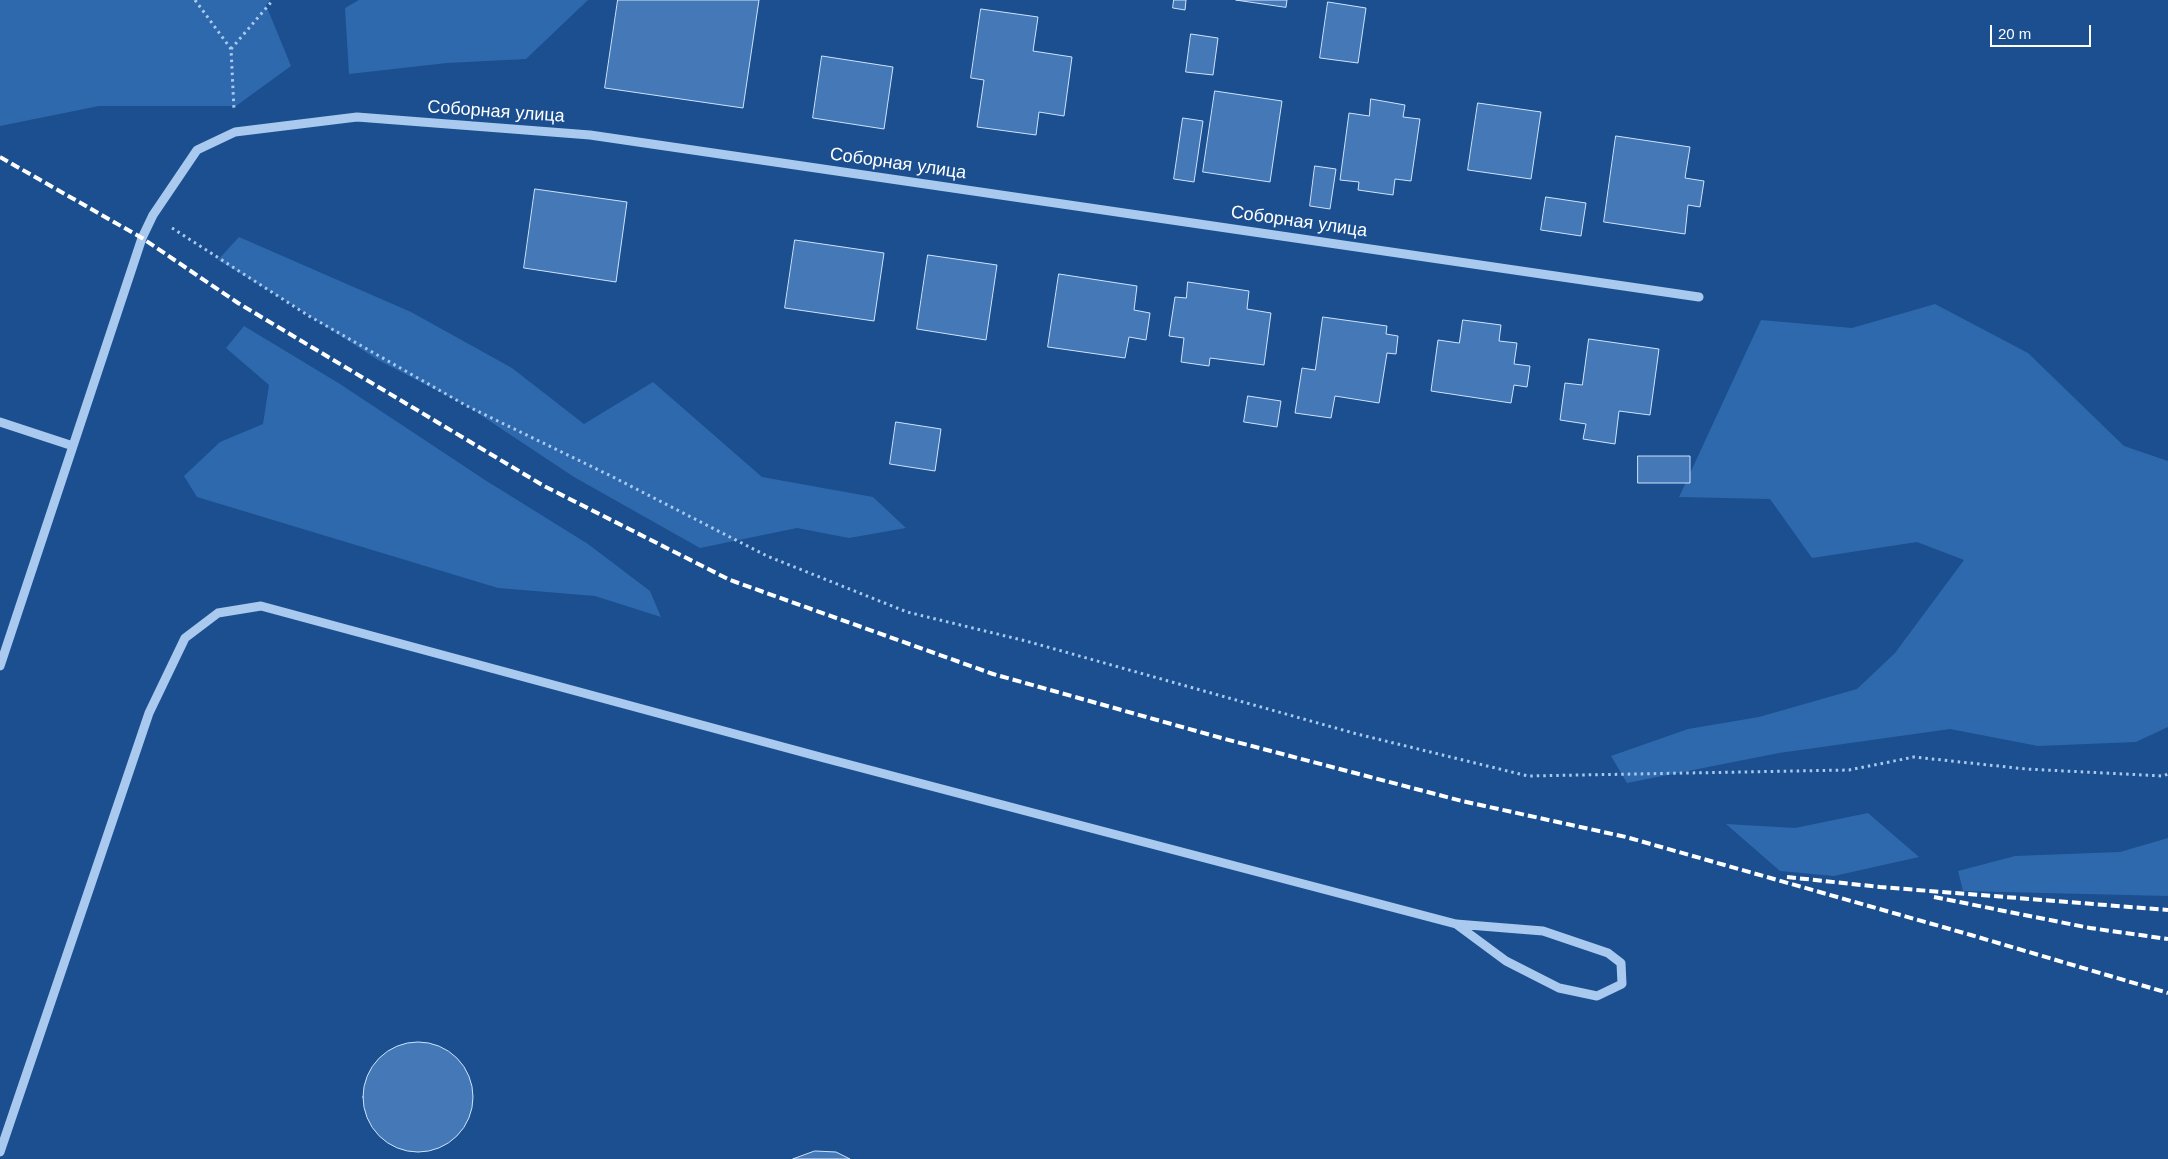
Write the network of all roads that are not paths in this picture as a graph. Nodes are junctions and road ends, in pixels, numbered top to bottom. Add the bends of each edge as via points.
1 (1699, 297) dead end
2 (0, 422) edge
3 (73, 446) junction
4 (0, 666) edge
5 (1456, 924) junction
6 (0, 1152) edge

1 - 3 street, Соборная улица via 590,135 357,117 235,132 197,150 153,215 142,238
2 - 3 street
3 - 4 street, Соборная улица
5 - 5 street via 1506,961 1559,988 1597,996 1622,984 1621,963 1608,953 1543,931
5 - 6 street via 261,606 218,613 185,638 149,713

